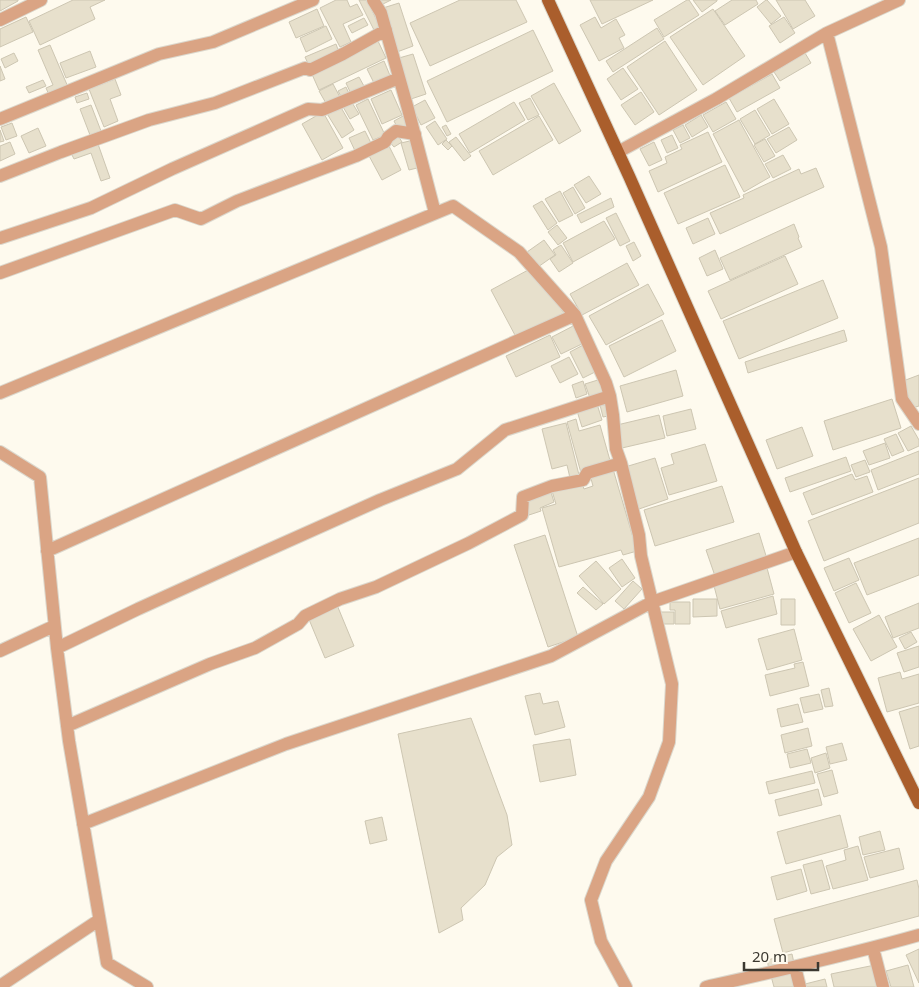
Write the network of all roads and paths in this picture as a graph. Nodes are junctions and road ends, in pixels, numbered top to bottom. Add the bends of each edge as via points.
1 (41, 0) edge
2 (313, 0) edge
3 (373, 0) edge
4 (548, 0) edge
5 (899, 0) edge
6 (0, 20) edge
7 (386, 30) junction
8 (827, 33) junction
9 (399, 78) junction
10 (0, 119) edge
11 (414, 134) junction
12 (618, 152) junction
13 (0, 176) edge
14 (435, 213) junction
15 (0, 238) edge
16 (0, 274) edge
17 (575, 315) junction
18 (0, 393) edge
19 (610, 396) junction
20 (919, 424) edge
21 (0, 452) edge
22 (621, 463) junction
23 (47, 551) junction
24 (796, 552) junction
25 (652, 602) junction
26 (54, 626) junction
27 (56, 648) junction
28 (0, 651) edge
29 (67, 726) junction
30 (919, 803) edge
31 (83, 824) junction
32 (100, 920) junction
33 (919, 935) edge
34 (873, 948) junction
35 (795, 967) junction
36 (131, 983) edge
37 (0, 986) edge
38 (147, 987) edge
39 (626, 987) edge
40 (706, 987) edge
41 (800, 987) edge
42 (884, 987) edge

1 - 6 street
2 - 10 street via 213,42 159,54
3 - 7 street
4 - 12 main road
5 - 8 street
7 - 9 street
7 - 13 street via 310,70 305,68 215,103 149,120
8 - 12 street
8 - 20 street via 881,248 902,399
9 - 11 street
9 - 15 street via 322,110 308,110 91,208
11 - 14 street
11 - 16 street via 396,131 385,142 356,156 201,219 175,210
12 - 24 main road
14 - 17 street via 453,206 519,252
14 - 18 street
17 - 19 street
17 - 23 street
19 - 22 street via 616,449
19 - 27 street via 505,430 457,469 380,500
21 - 23 street via 40,477
22 - 25 street
22 - 29 street via 588,473 584,480 552,486 523,497 522,514 469,543 305,616 298,624 255,648
23 - 26 street
24 - 25 street
24 - 30 main road
25 - 31 street via 551,656 286,744
25 - 39 street via 672,684 669,742 649,797 606,861 590,900 601,941
26 - 27 street
26 - 28 street
27 - 29 street
29 - 31 street
31 - 32 street
32 - 36 street via 107,963
32 - 37 street
33 - 34 street
34 - 35 street
34 - 42 street
35 - 40 street
35 - 41 street
36 - 38 street

